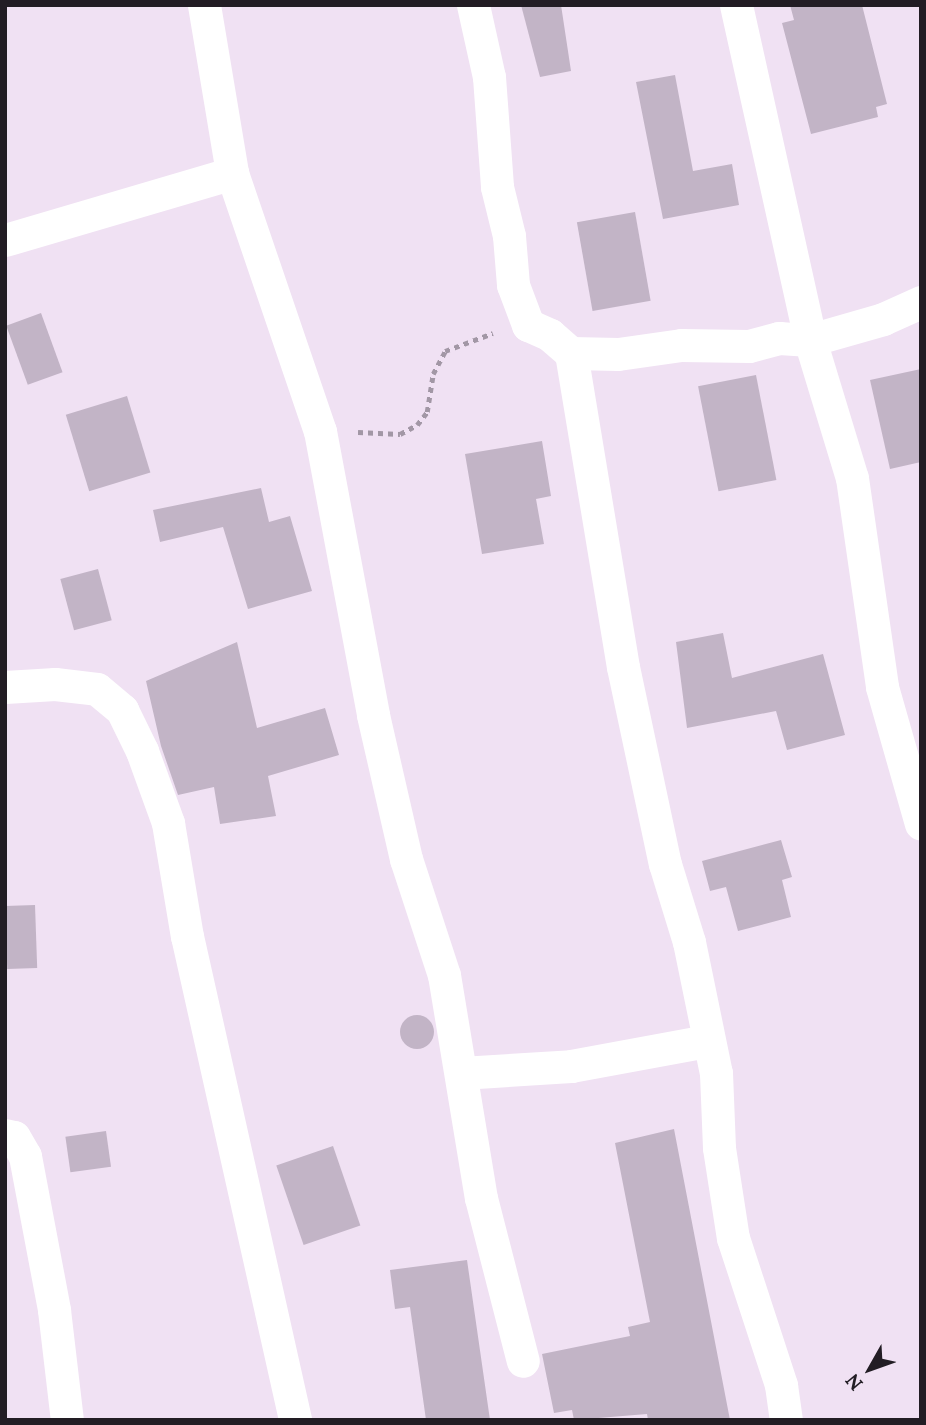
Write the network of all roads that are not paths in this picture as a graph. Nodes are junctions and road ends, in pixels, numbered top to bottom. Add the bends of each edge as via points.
1 (204, 5) edge
2 (473, 5) edge
3 (736, 5) edge
4 (232, 173) junction
5 (5, 240) edge
6 (921, 302) edge
7 (810, 340) junction
8 (571, 353) junction
9 (5, 687) edge
10 (921, 824) edge
11 (708, 1041) junction
12 (461, 1073) junction
13 (5, 1135) edge
14 (523, 1361) dead end
15 (67, 1420) edge
16 (295, 1420) edge
17 (786, 1420) edge

1 - 4 street
2 - 8 street via 489,77 497,187 509,236 513,285 528,325 550,335
3 - 7 street
4 - 5 street
4 - 12 street via 320,431 373,715 407,859 444,975
6 - 7 street via 883,319
7 - 8 street via 779,338 749,346 681,345 618,354
7 - 10 street via 852,478 882,687
8 - 11 street via 622,667 665,864 690,942
9 - 16 street via 55,684 97,690 122,710 142,751 168,823 187,936
11 - 12 street via 571,1066
11 - 17 street via 716,1073 719,1148 733,1238 781,1385
12 - 14 street via 481,1198
13 - 15 street via 13,1137 25,1156 54,1310

